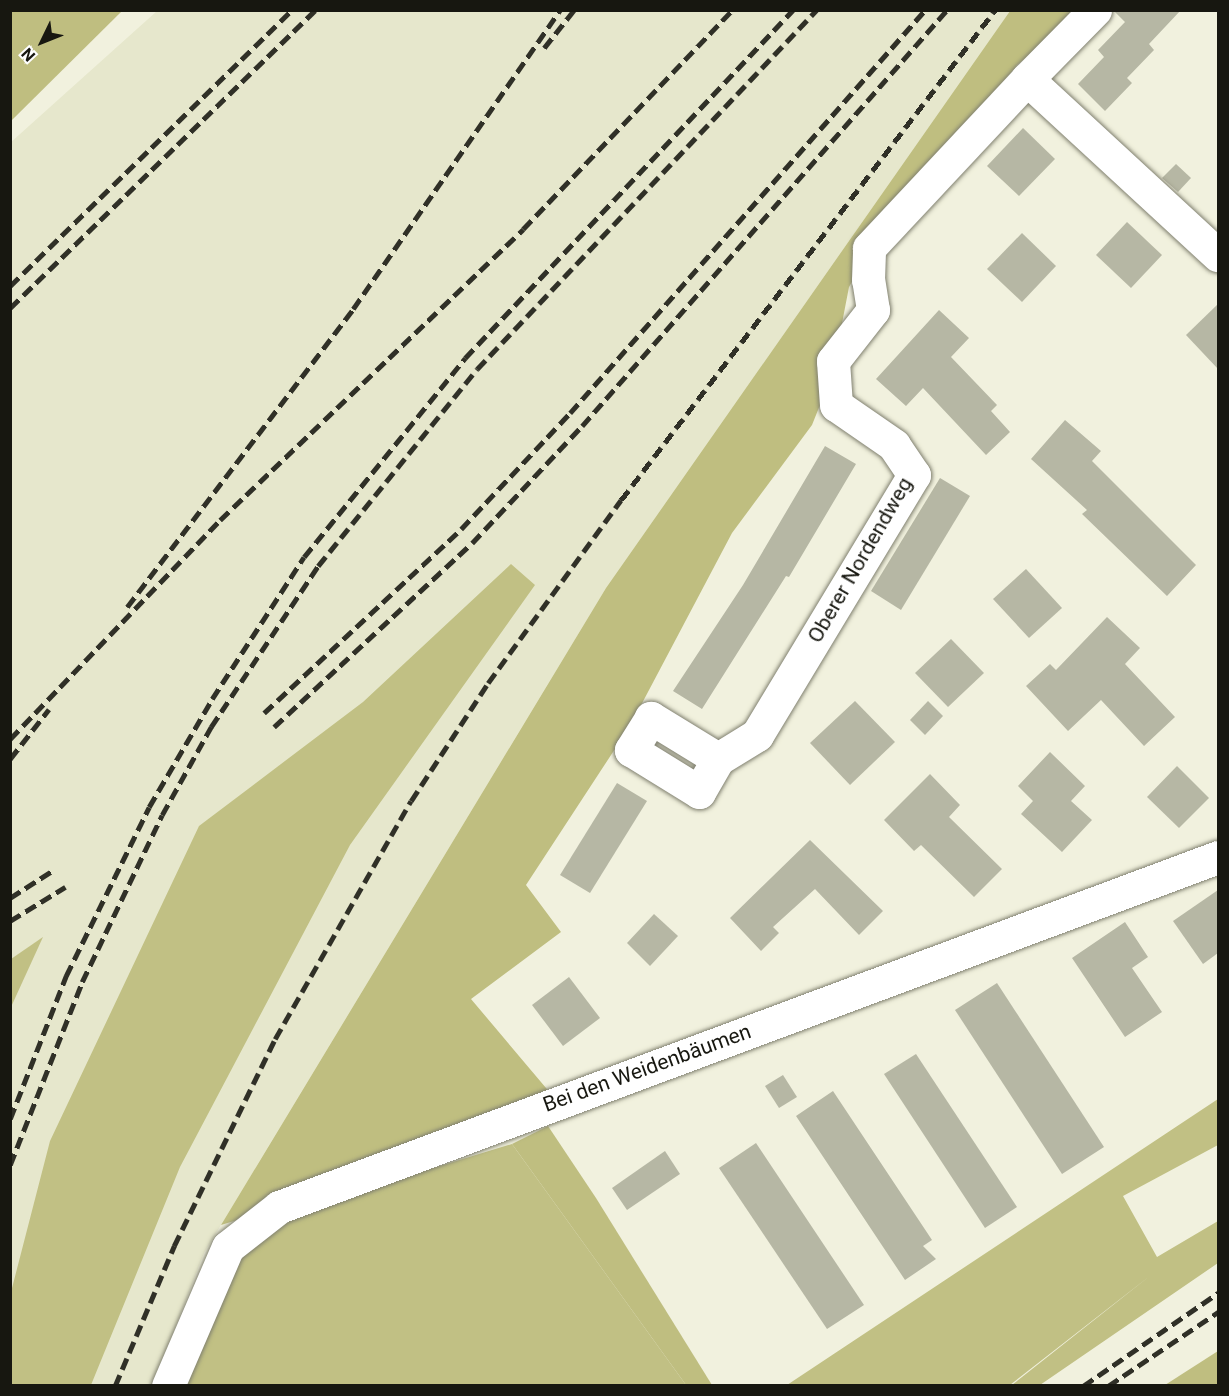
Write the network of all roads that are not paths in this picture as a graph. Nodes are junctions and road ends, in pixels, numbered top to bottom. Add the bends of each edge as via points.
1 (1095, 10) edge
2 (1027, 79) junction
3 (1218, 255) edge
4 (718, 759) dead end
5 (1218, 857) edge
6 (168, 1386) edge

1 - 2 street, Oberer Nordendweg
2 - 3 street
2 - 4 street, Oberer Nordendweg via 870,248 868,280 873,310 833,361 836,405 894,446 914,474 757,735
5 - 6 street, Bei den Weidenbäumen via 279,1207 228,1247

